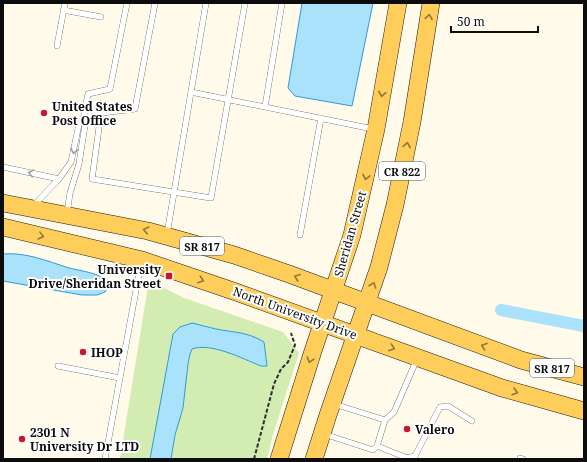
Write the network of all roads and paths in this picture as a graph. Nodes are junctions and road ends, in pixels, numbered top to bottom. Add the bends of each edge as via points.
1 (64, 3) edge
2 (127, 3) edge
3 (155, 3) edge
4 (206, 3) edge
5 (245, 3) edge
6 (282, 3) edge
7 (398, 3) edge
8 (431, 3) edge
9 (63, 10) junction
10 (101, 17) dead end
11 (57, 46) dead end
12 (191, 92) junction
13 (228, 100) junction
14 (265, 107) junction
15 (320, 118) junction
16 (83, 120) junction
17 (376, 129) junction
18 (3, 167) edge
19 (59, 179) junction
20 (175, 192) junction
21 (14, 206) edge
22 (66, 215) junction
23 (3, 226) edge
24 (300, 235) dead end
25 (167, 236) junction
26 (142, 260) junction
27 (334, 290) junction
28 (367, 303) junction
29 (322, 323) junction
30 (291, 333) dead end
31 (356, 335) junction
32 (418, 357) junction
33 (58, 366) dead end
34 (584, 377) edge
35 (120, 378) junction
36 (332, 403) junction
37 (584, 411) edge
38 (385, 420) junction
39 (472, 421) dead end
40 (322, 433) junction
41 (377, 446) junction
42 (105, 459) edge
43 (254, 459) edge
44 (279, 459) edge
45 (314, 459) edge

1 - 9 lane
2 - 16 lane via 110,89 88,94
3 - 20 lane via 135,109 101,112 92,179
4 - 12 lane
5 - 13 lane
6 - 14 lane
7 -> 17 main road, Sheridan Street / CR 822
28 -> 8 main road, CR 822 via 380,266 395,205 412,122
9 - 10 lane
9 - 11 lane
12 - 13 lane
12 - 20 lane
13 - 14 lane
13 - 20 lane via 211,198
14 - 15 lane
15 - 17 lane
15 - 24 lane
16 -> 19 lane via 71,162
16 - 22 lane via 85,126 79,164
17 -> 27 main road, Sheridan Street / CR 822 via 352,235
19 -> 18 lane
19 - 21 lane
20 - 25 lane
21 - 22 main road, SR 817
25 -> 22 main road, SR 817 via 148,230
23 -> 26 main road, North University Drive / SR 817
27 -> 25 main road, SR 817 via 234,255
26 -> 29 main road, North University Drive / SR 817
26 - 35 lane
27 - 28 main road, SR 817
27 - 29 main road, Sheridan Street / CR 822
28 - 31 main road, CR 822
34 -> 28 main road, SR 817 via 521,360
29 - 31 main road, North University Drive / SR 817
29 -> 44 main road, Sheridan Street / CR 822
30 - 43 path via 295,345 274,384
31 -> 32 main road, North University Drive / SR 817
31 - 36 main road, CR 822
32 -> 37 main road, North University Drive / SR 817 via 502,388
32 - 38 lane via 394,412
33 - 35 lane
35 - 42 lane
36 - 38 lane
36 - 40 main road, CR 822
38 - 41 lane
39 - 41 lane via 448,406 440,407 415,456 406,458
40 - 41 lane via 373,450
40 - 45 main road, CR 822

